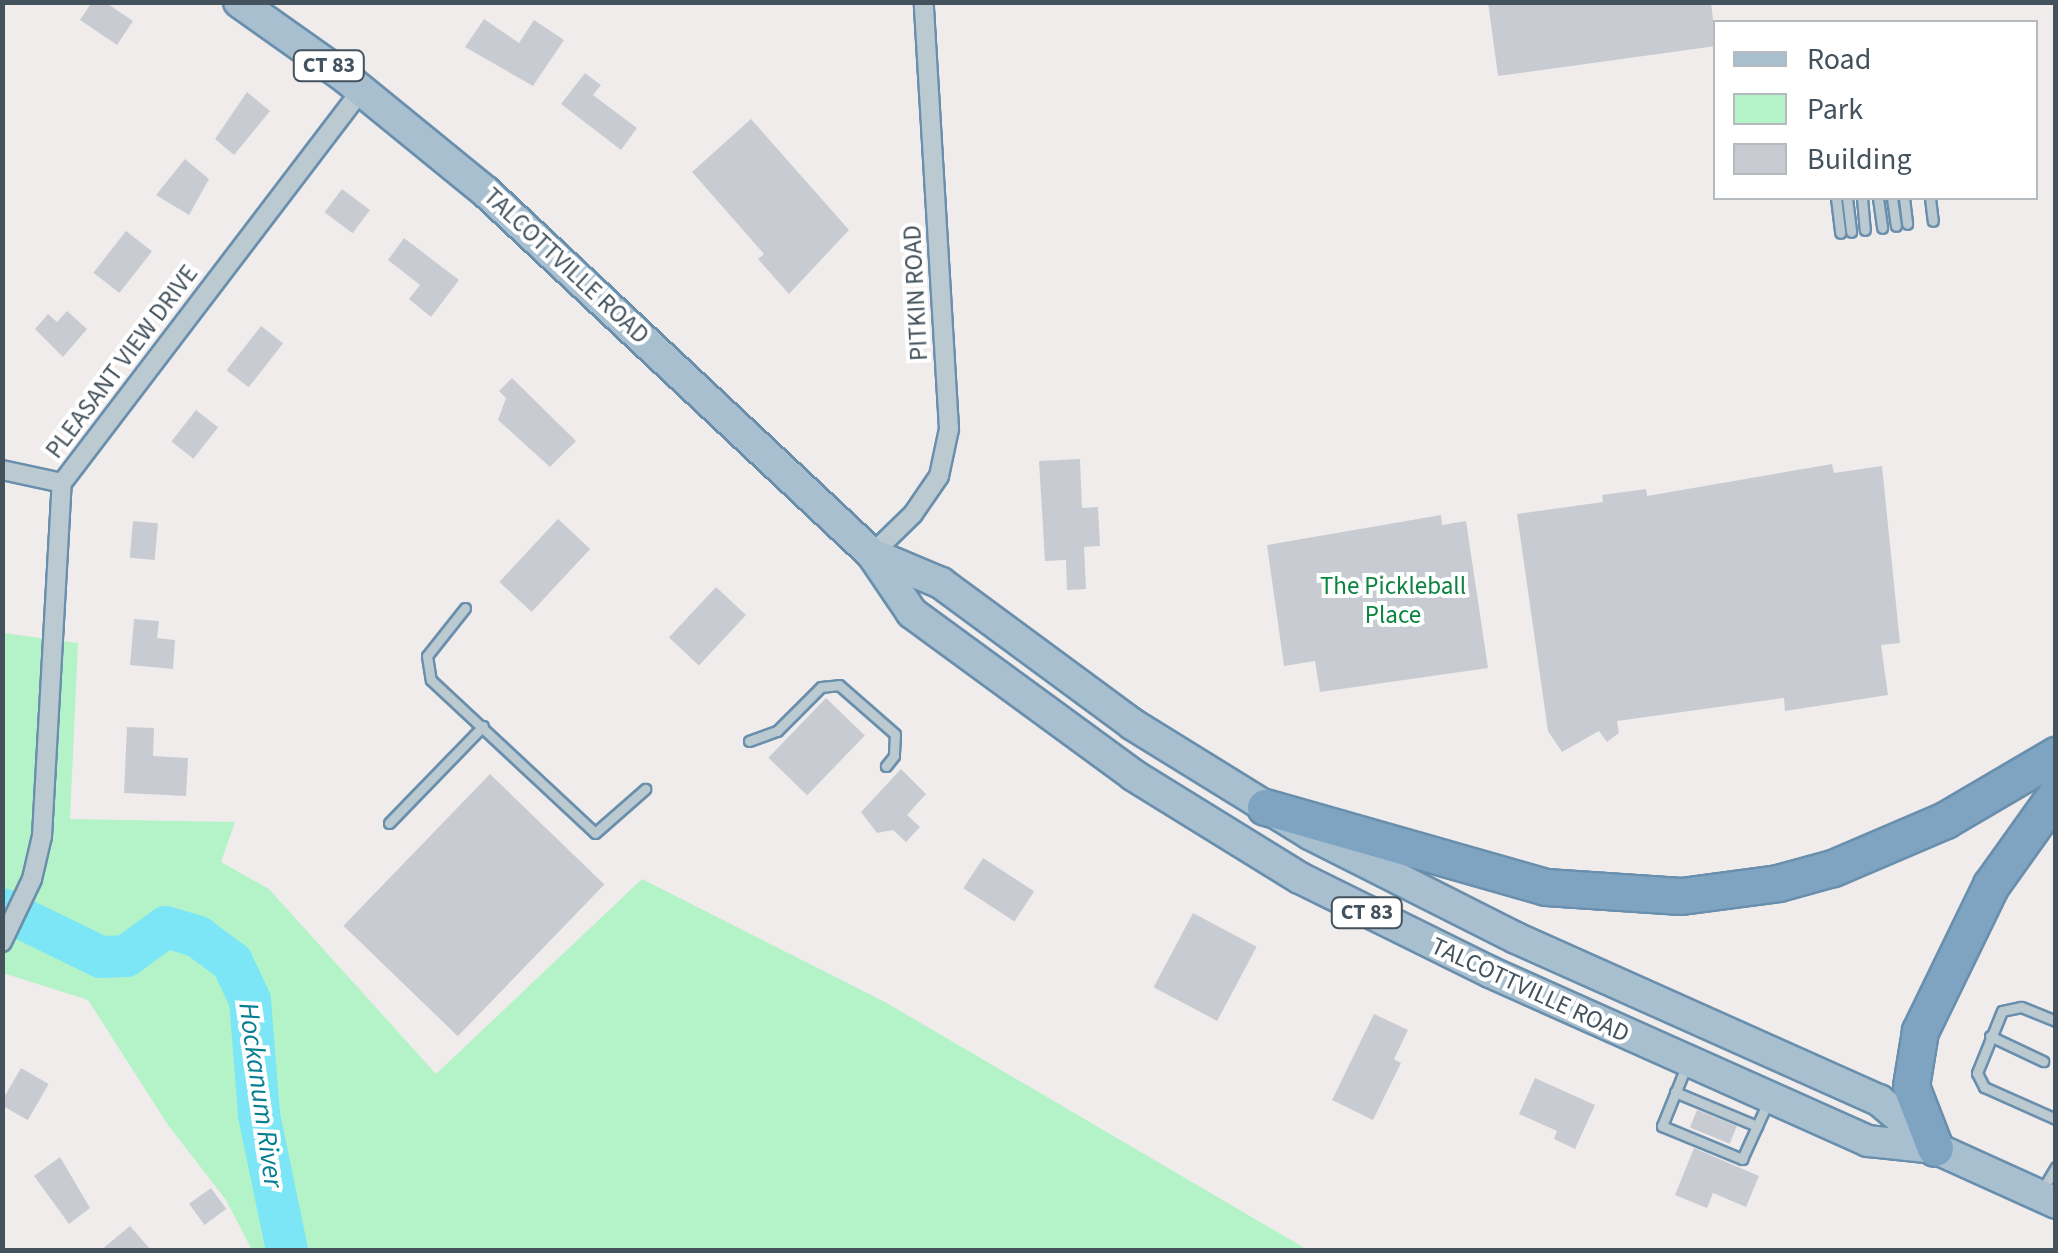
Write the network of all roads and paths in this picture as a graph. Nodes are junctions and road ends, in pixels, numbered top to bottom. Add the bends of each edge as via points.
1 (240, 2) edge
2 (924, 2) edge
3 (361, 90) junction
4 (1837, 200) edge
5 (1847, 200) edge
6 (1862, 200) edge
7 (1878, 200) edge
8 (1892, 200) edge
9 (1904, 200) edge
10 (1930, 200) edge
11 (1933, 221) dead end
12 (1907, 224) dead end
13 (1896, 226) dead end
14 (1882, 228) dead end
15 (1866, 230) dead end
16 (2, 470) edge
17 (62, 483) junction
18 (872, 554) junction
19 (465, 608) dead end
20 (484, 726) junction
21 (749, 742) dead end
22 (2056, 755) edge
23 (886, 766) dead end
24 (644, 789) dead end
25 (2056, 794) edge
26 (1265, 807) junction
27 (389, 823) dead end
28 (1440, 901) junction
29 (1395, 927) junction
30 (2, 942) edge
31 (2056, 1020) edge
32 (1990, 1036) junction
33 (2043, 1060) dead end
34 (1688, 1061) junction
35 (1850, 1086) junction
36 (1675, 1092) junction
37 (1770, 1098) junction
38 (2056, 1119) edge
39 (1820, 1120) junction
40 (1757, 1126) junction
41 (1935, 1148) junction
42 (2056, 1167) edge
43 (2047, 1200) edge

1 - 3 main road, TALCOTTVILLE ROAD / CT 83
2 - 18 street, PITKIN ROAD via 948,429 939,476 913,514
3 - 17 street, PLEASANT VIEW DRIVE
3 - 18 main road, TALCOTTVILLE ROAD / CT 83 via 500,204
4 - 5 lane via 1845,232
6 - 15 lane
7 - 14 lane
8 - 13 lane
9 - 12 lane
10 - 11 lane
16 - 17 street
17 - 30 street, PLEASANT VIEW DRIVE via 42,836 32,879
18 - 26 main road, TALCOTTVILLE ROAD / CT 83 via 940,583 1132,724
18 - 29 main road, TALCOTTVILLE ROAD / CT 83 via 912,612 1024,700 1185,809
19 - 20 lane via 426,656 432,680
20 - 24 lane via 595,833
20 - 27 lane
21 - 23 lane via 778,730 821,687 839,685 895,734
22 - 26 highway via 1945,820 1833,868 1778,884 1682,896 1546,887
25 - 41 highway via 1983,898 1920,1031 1911,1086
26 - 28 main road, TALCOTTVILLE ROAD / CT 83
28 - 29 main road
28 - 35 main road, TALCOTTVILLE ROAD / CT 83
29 - 34 main road, TALCOTTVILLE ROAD / CT 83
31 - 32 lane via 2008,1008
32 - 33 lane
32 - 38 lane via 1978,1081
34 - 36 lane
34 - 37 main road, TALCOTTVILLE ROAD / CT 83
35 - 39 main road
35 - 41 main road, TALCOTTVILLE ROAD / CT 83 via 1880,1100
36 - 40 lane
36 - 40 lane via 1662,1126 1742,1159
37 - 39 main road, TALCOTTVILLE ROAD / CT 83
37 - 40 lane
39 - 41 main road, TALCOTTVILLE ROAD / CT 83 via 1868,1141
41 - 43 main road, TALCOTTVILLE ROAD / CT 83
42 - 43 lane

